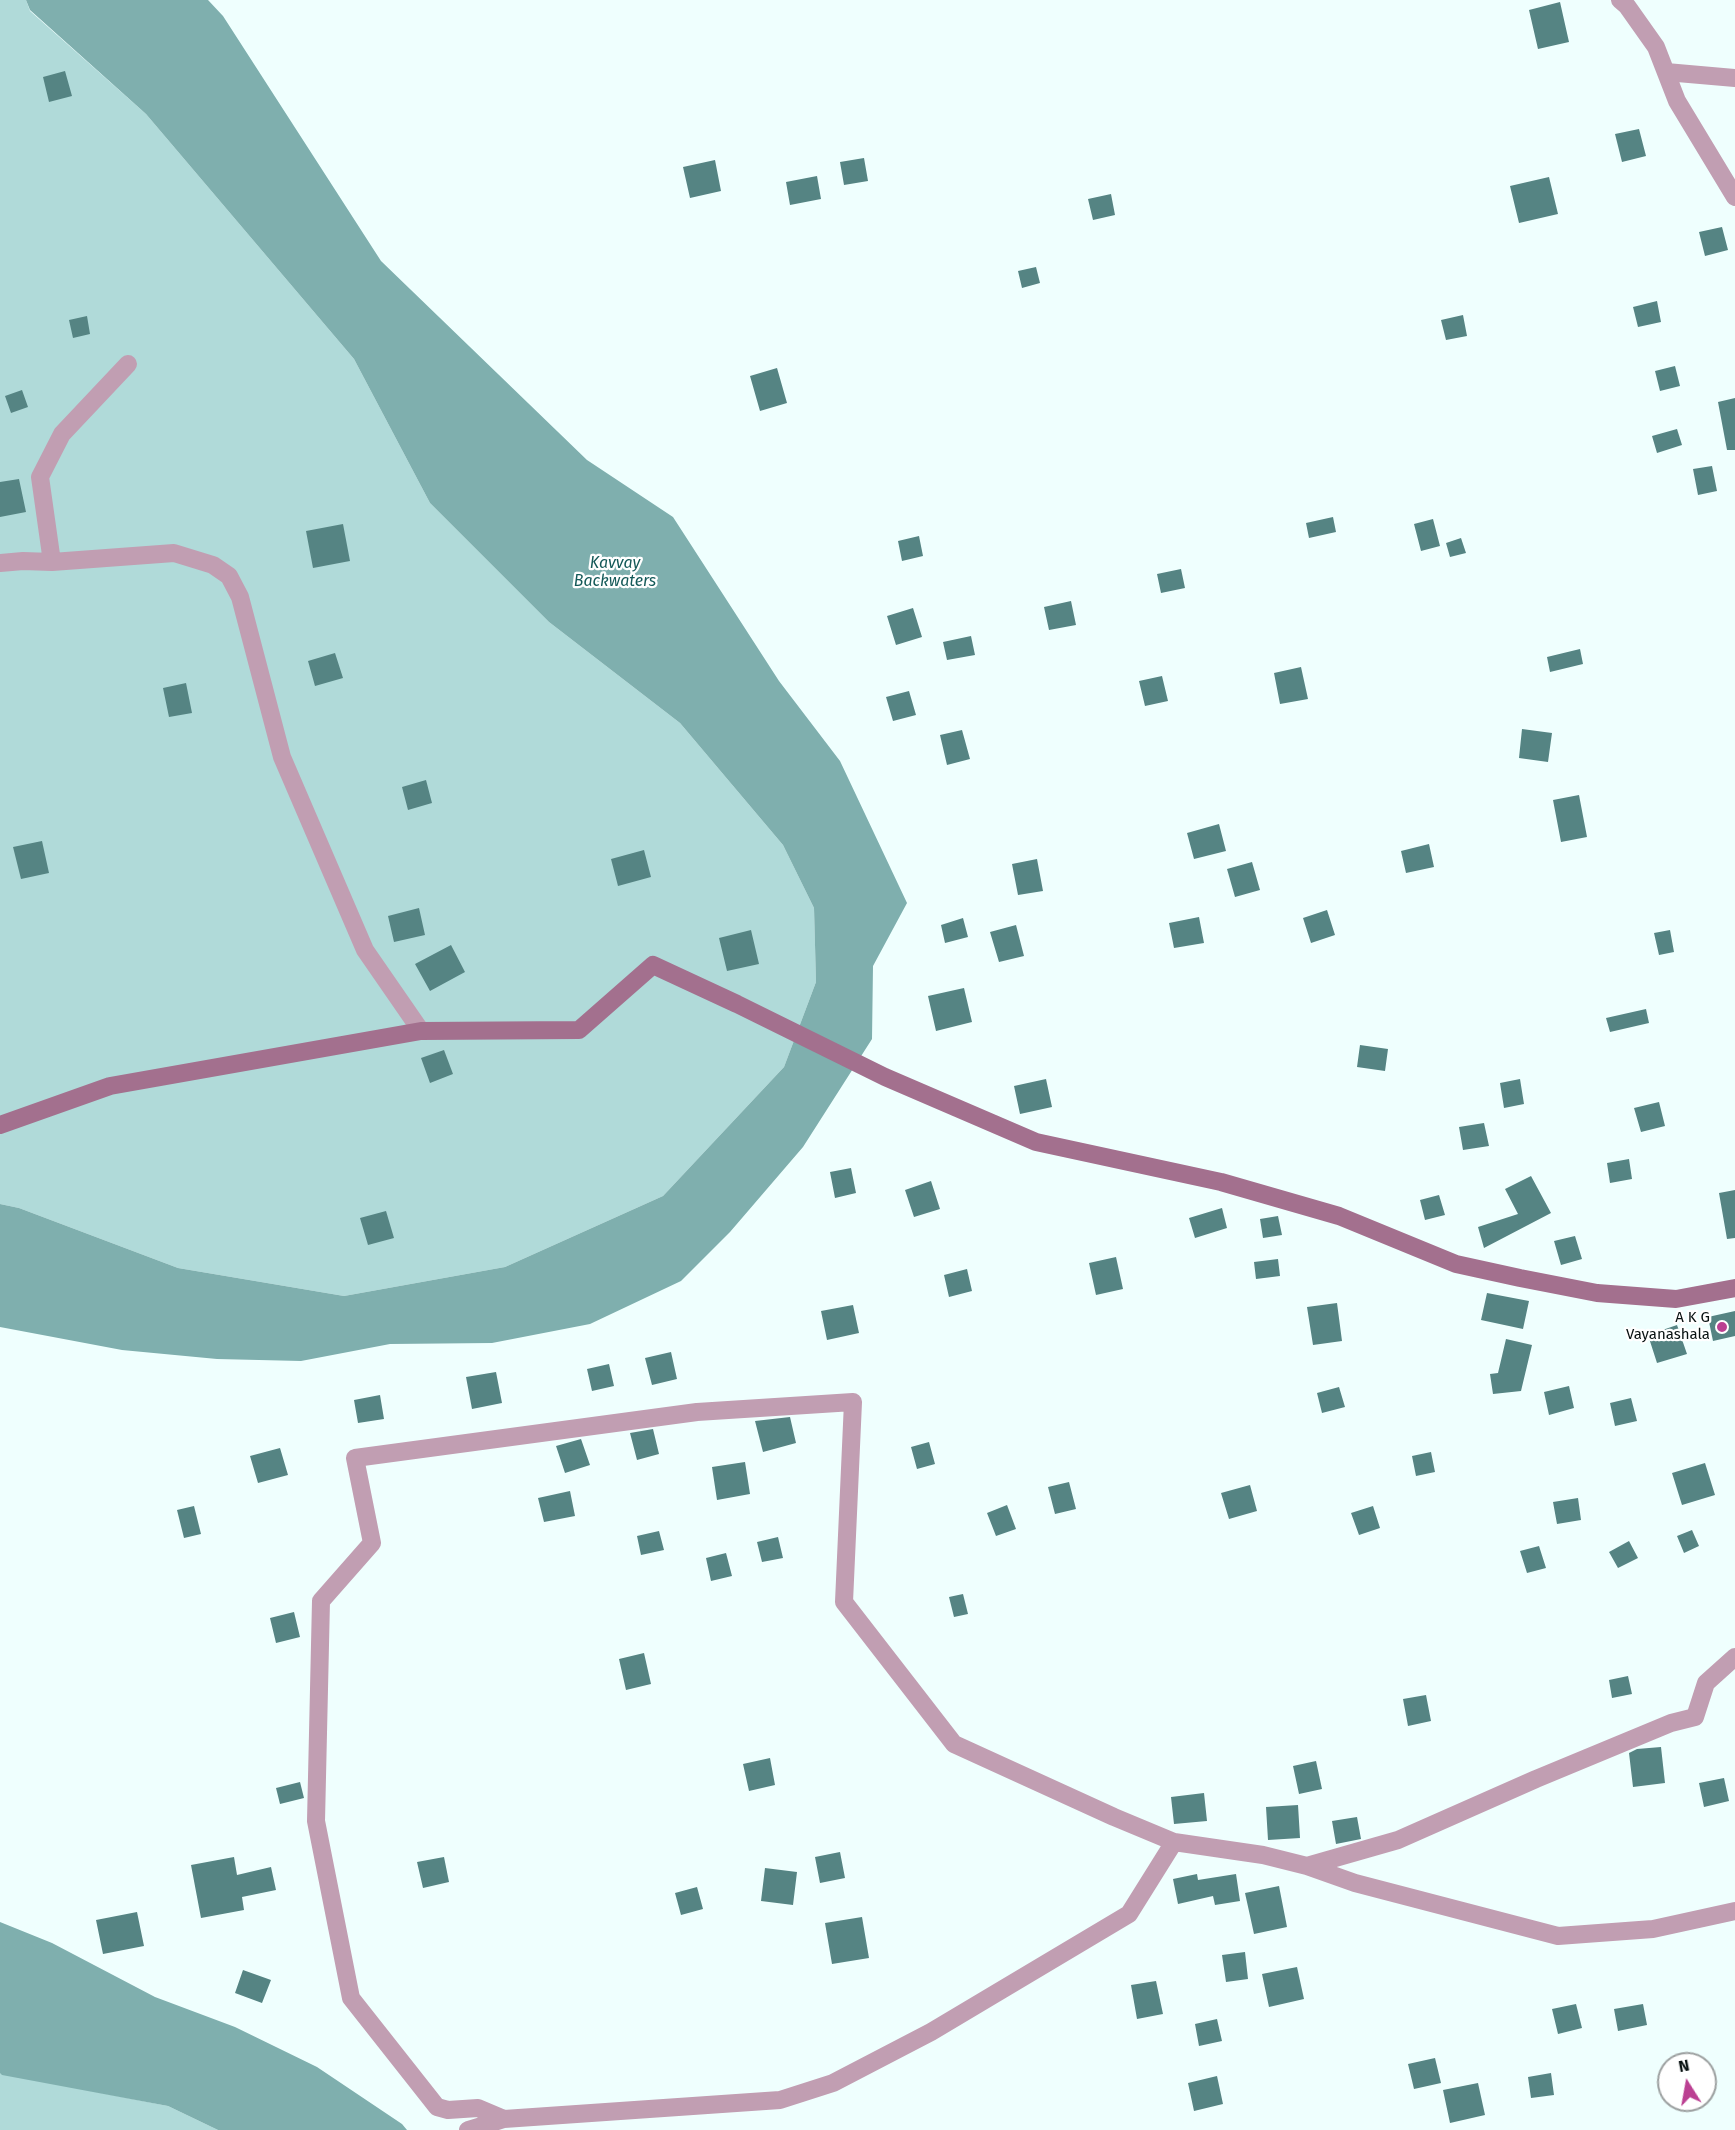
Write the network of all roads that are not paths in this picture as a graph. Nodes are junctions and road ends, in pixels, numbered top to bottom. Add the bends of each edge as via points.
1 (1620, 0) edge
2 (1666, 72) junction
3 (1735, 78) edge
4 (1735, 197) edge
5 (128, 364) dead end
6 (52, 562) junction
7 (0, 563) edge
8 (421, 1030) junction
9 (0, 1125) edge
10 (1735, 1288) edge
11 (1735, 1657) edge
12 (1174, 1842) junction
13 (1307, 1866) junction
14 (1735, 1911) edge
15 (504, 2119) junction
16 (472, 2129) edge

1 - 2 street via 1656,47
2 - 3 street
2 - 4 street via 1677,101
5 - 6 street via 62,435 40,477
6 - 7 street
6 - 8 street via 174,553 213,565 229,576 240,597 282,757 365,950
8 - 9 street via 110,1086
8 - 10 street via 579,1030 653,965 885,1077 1036,1142 1221,1182 1339,1216 1456,1264 1597,1293 1676,1299
11 - 13 street via 1706,1683 1695,1717 1671,1723 1398,1840
12 - 13 street via 1263,1855
12 - 15 street via 1129,1914 931,2032 833,2083 780,2100
12 - 15 street via 954,1744 844,1602 853,1402 697,1412 355,1458 372,1543 321,1601 316,1821 351,1998 437,2107 478,2108
13 - 14 street via 1355,1883 1558,1936 1653,1929
15 - 16 street

